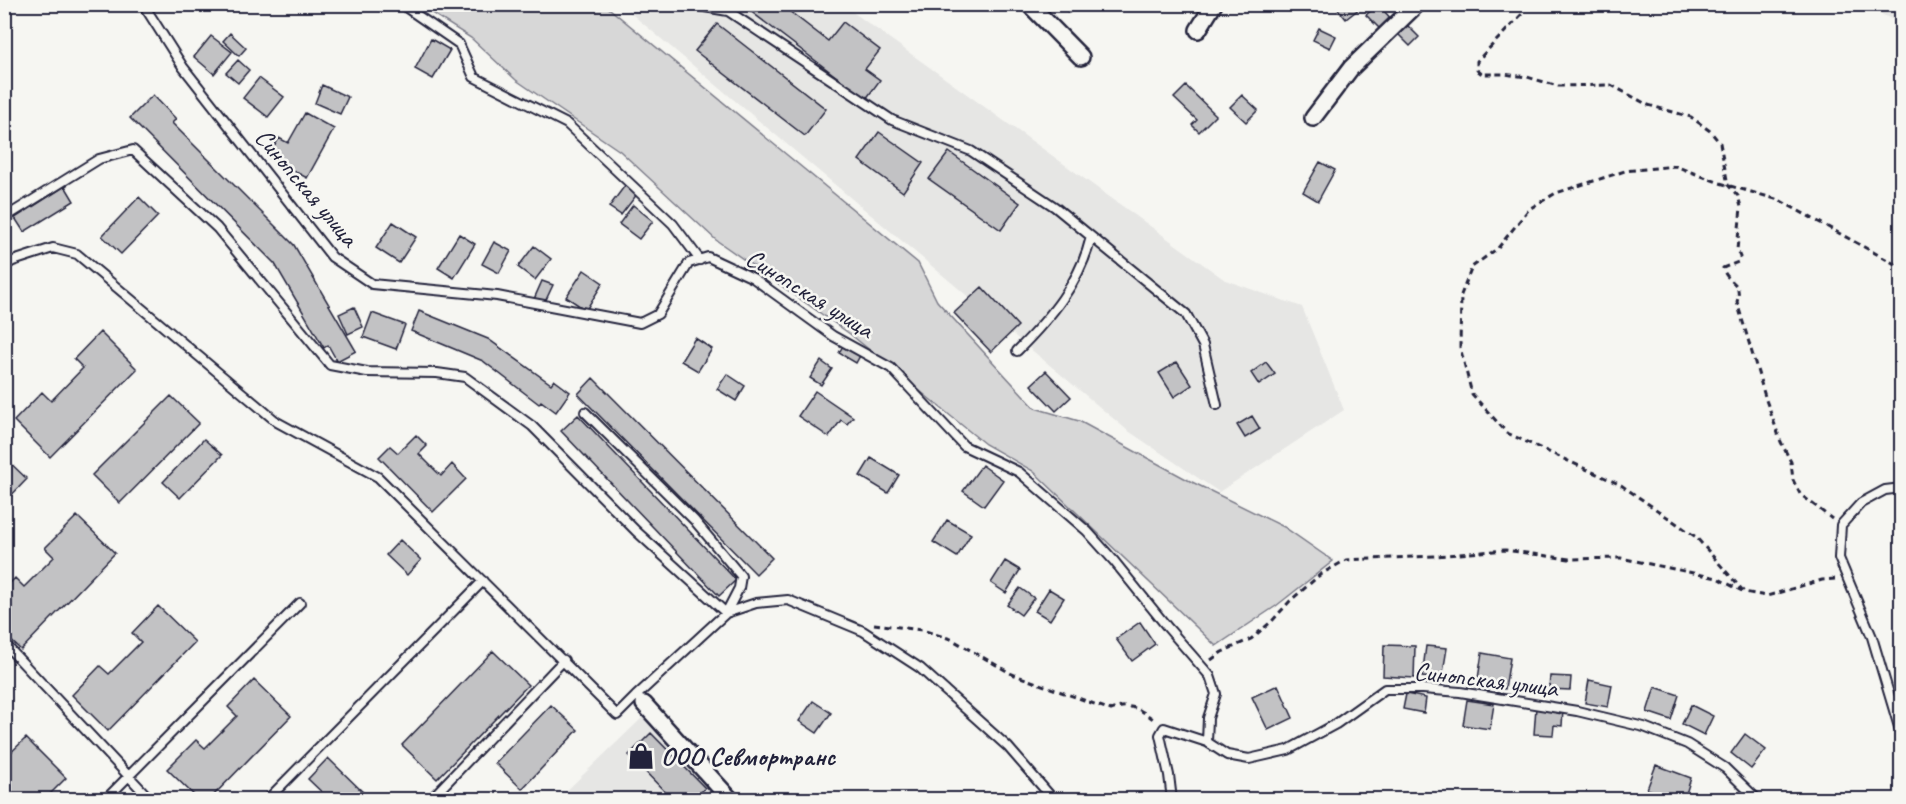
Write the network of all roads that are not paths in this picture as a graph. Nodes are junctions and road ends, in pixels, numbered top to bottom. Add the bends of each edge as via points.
1 (142, 4) edge
2 (401, 4) edge
3 (687, 4) edge
4 (1029, 4) edge
5 (1214, 4) edge
6 (1417, 4) edge
7 (1198, 30) dead end
8 (1081, 57) dead end
9 (1313, 118) dead end
10 (4, 218) edge
11 (1091, 237) junction
12 (700, 260) junction
13 (4, 266) edge
14 (1017, 351) dead end
15 (1216, 405) dead end
16 (585, 412) dead end
17 (1902, 488) edge
18 (483, 581) junction
19 (300, 603) dead end
20 (726, 613) junction
21 (4, 643) edge
22 (564, 660) junction
23 (640, 700) junction
24 (1902, 737) edge
25 (1207, 742) junction
26 (127, 776) junction
27 (105, 800) edge
28 (151, 800) edge
29 (267, 800) edge
30 (430, 800) edge
31 (731, 800) edge
32 (1054, 800) edge
33 (1172, 800) edge
34 (1758, 800) edge

1 - 12 lane, Синопская улица via 183,68 332,256 372,284 497,296 640,322 658,314 689,263
2 - 12 lane via 459,44 474,77 567,124 673,224
3 - 11 lane via 728,11 892,120 971,151 1055,207
4 - 8 street
5 - 7 street
6 - 9 street via 1351,68
10 - 20 lane via 99,159 133,150 217,228 330,365 367,372 465,377 532,426 636,531
11 - 14 lane via 1086,259 1070,289
11 - 15 lane via 1186,314 1203,345
12 - 25 lane, Синопская улица via 708,257 753,278 833,336 891,368 964,446 1019,472 1087,531 1210,676 1216,694 1208,718
13 - 18 lane via 53,248 77,254 277,422 378,477
16 - 20 lane via 694,520 741,576
17 - 24 lane via 1885,490 1862,503 1841,525 1839,558 1872,637
18 - 22 lane
18 - 29 lane
19 - 26 lane
20 - 23 lane
20 - 32 lane via 756,603 789,600 867,633 920,668 991,731
21 - 26 lane
22 - 23 lane via 617,715
22 - 30 lane
23 - 31 street
25 - 33 lane, Синопская улица via 1164,728 1160,735
25 - 34 lane, Синопская улица via 1227,756 1249,759 1288,750 1336,724 1385,689 1423,689 1577,711 1644,727 1687,744 1725,768
26 - 27 lane
26 - 28 lane

